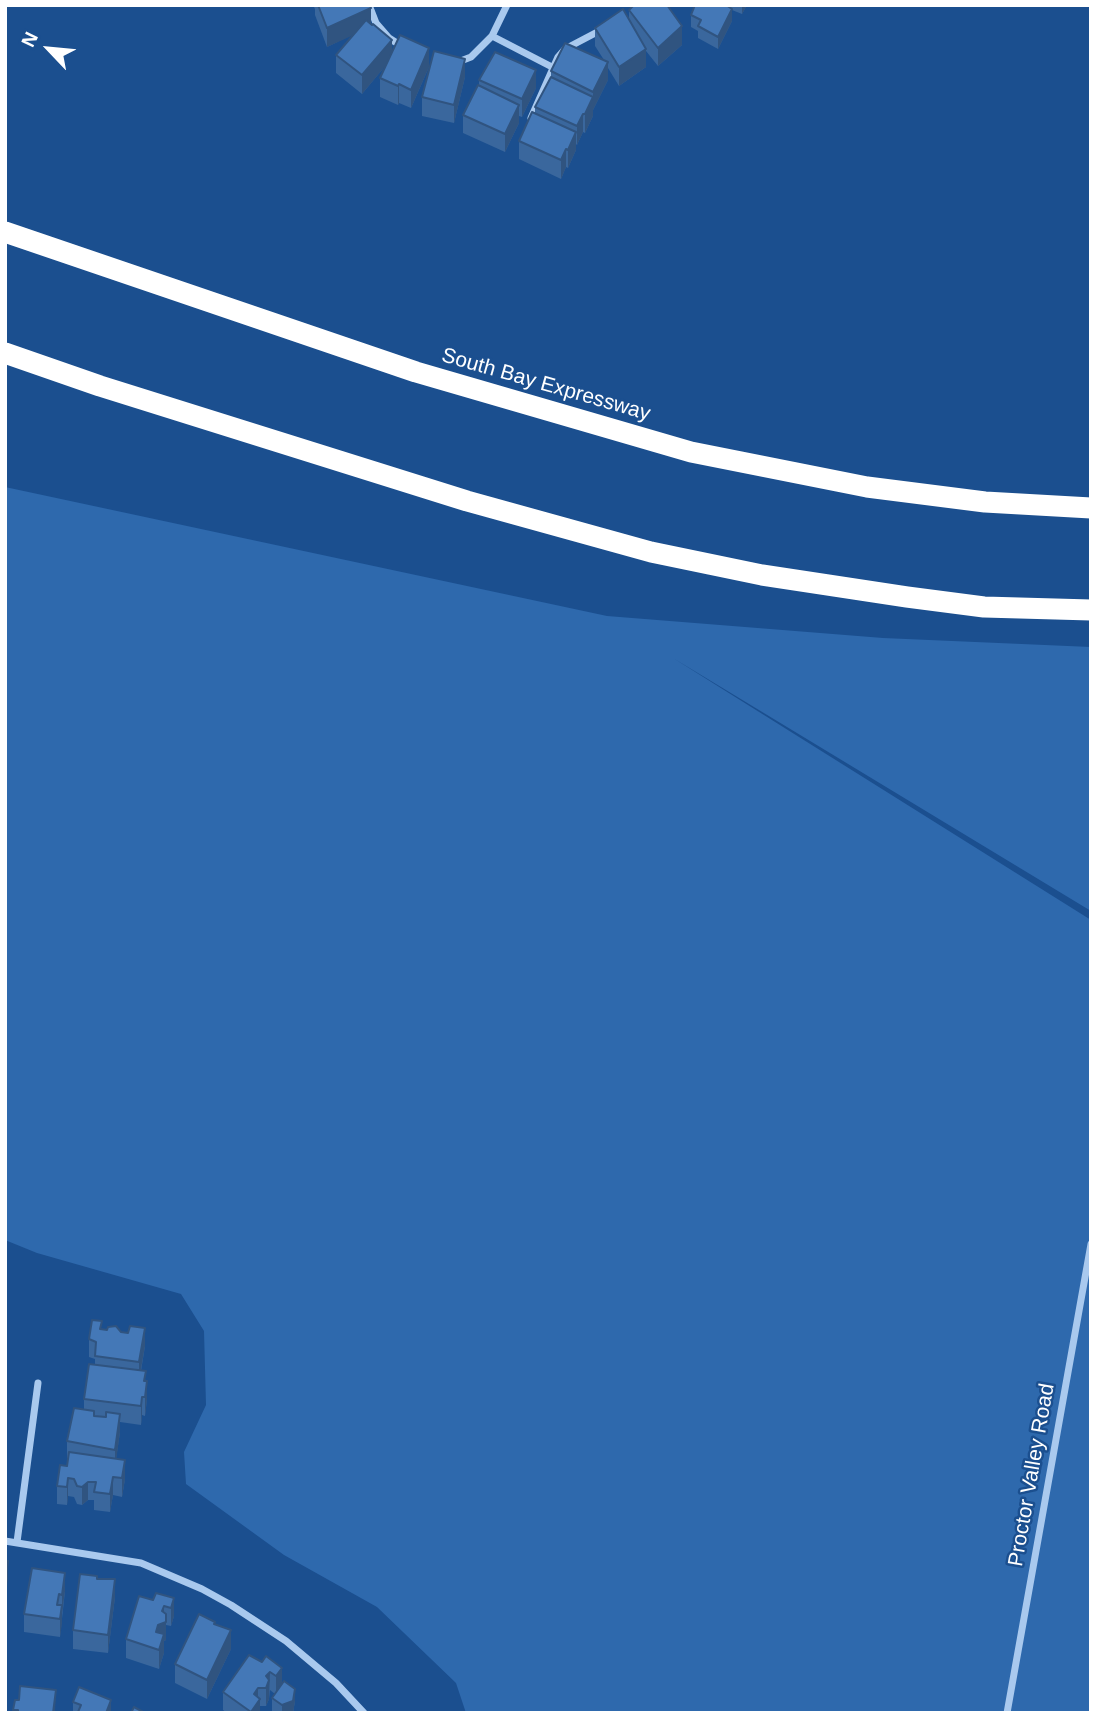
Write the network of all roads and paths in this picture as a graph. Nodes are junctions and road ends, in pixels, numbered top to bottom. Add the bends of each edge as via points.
1 (369, 5) edge
2 (507, 5) edge
3 (612, 24) edge
4 (492, 36) junction
5 (412, 51) edge
6 (448, 62) edge
7 (552, 67) junction
8 (527, 127) edge
9 (5, 232) edge
10 (5, 353) edge
11 (1091, 508) edge
12 (1091, 610) edge
13 (1091, 1244) edge
14 (38, 1383) dead end
15 (5, 1541) edge
16 (17, 1542) junction
17 (364, 1713) edge
18 (1007, 1713) edge

1 - 5 street via 389,38
2 - 4 street
3 - 7 street via 565,49
4 - 6 street via 471,57
4 - 7 street
7 - 8 street
9 - 11 highway, South Bay Expressway via 416,372 691,452 879,489
10 - 12 highway via 467,502 602,540 812,584 984,607
13 - 18 street, Proctor Valley Road
14 - 16 street
15 - 16 street
16 - 17 street via 141,1563 202,1589 286,1641

